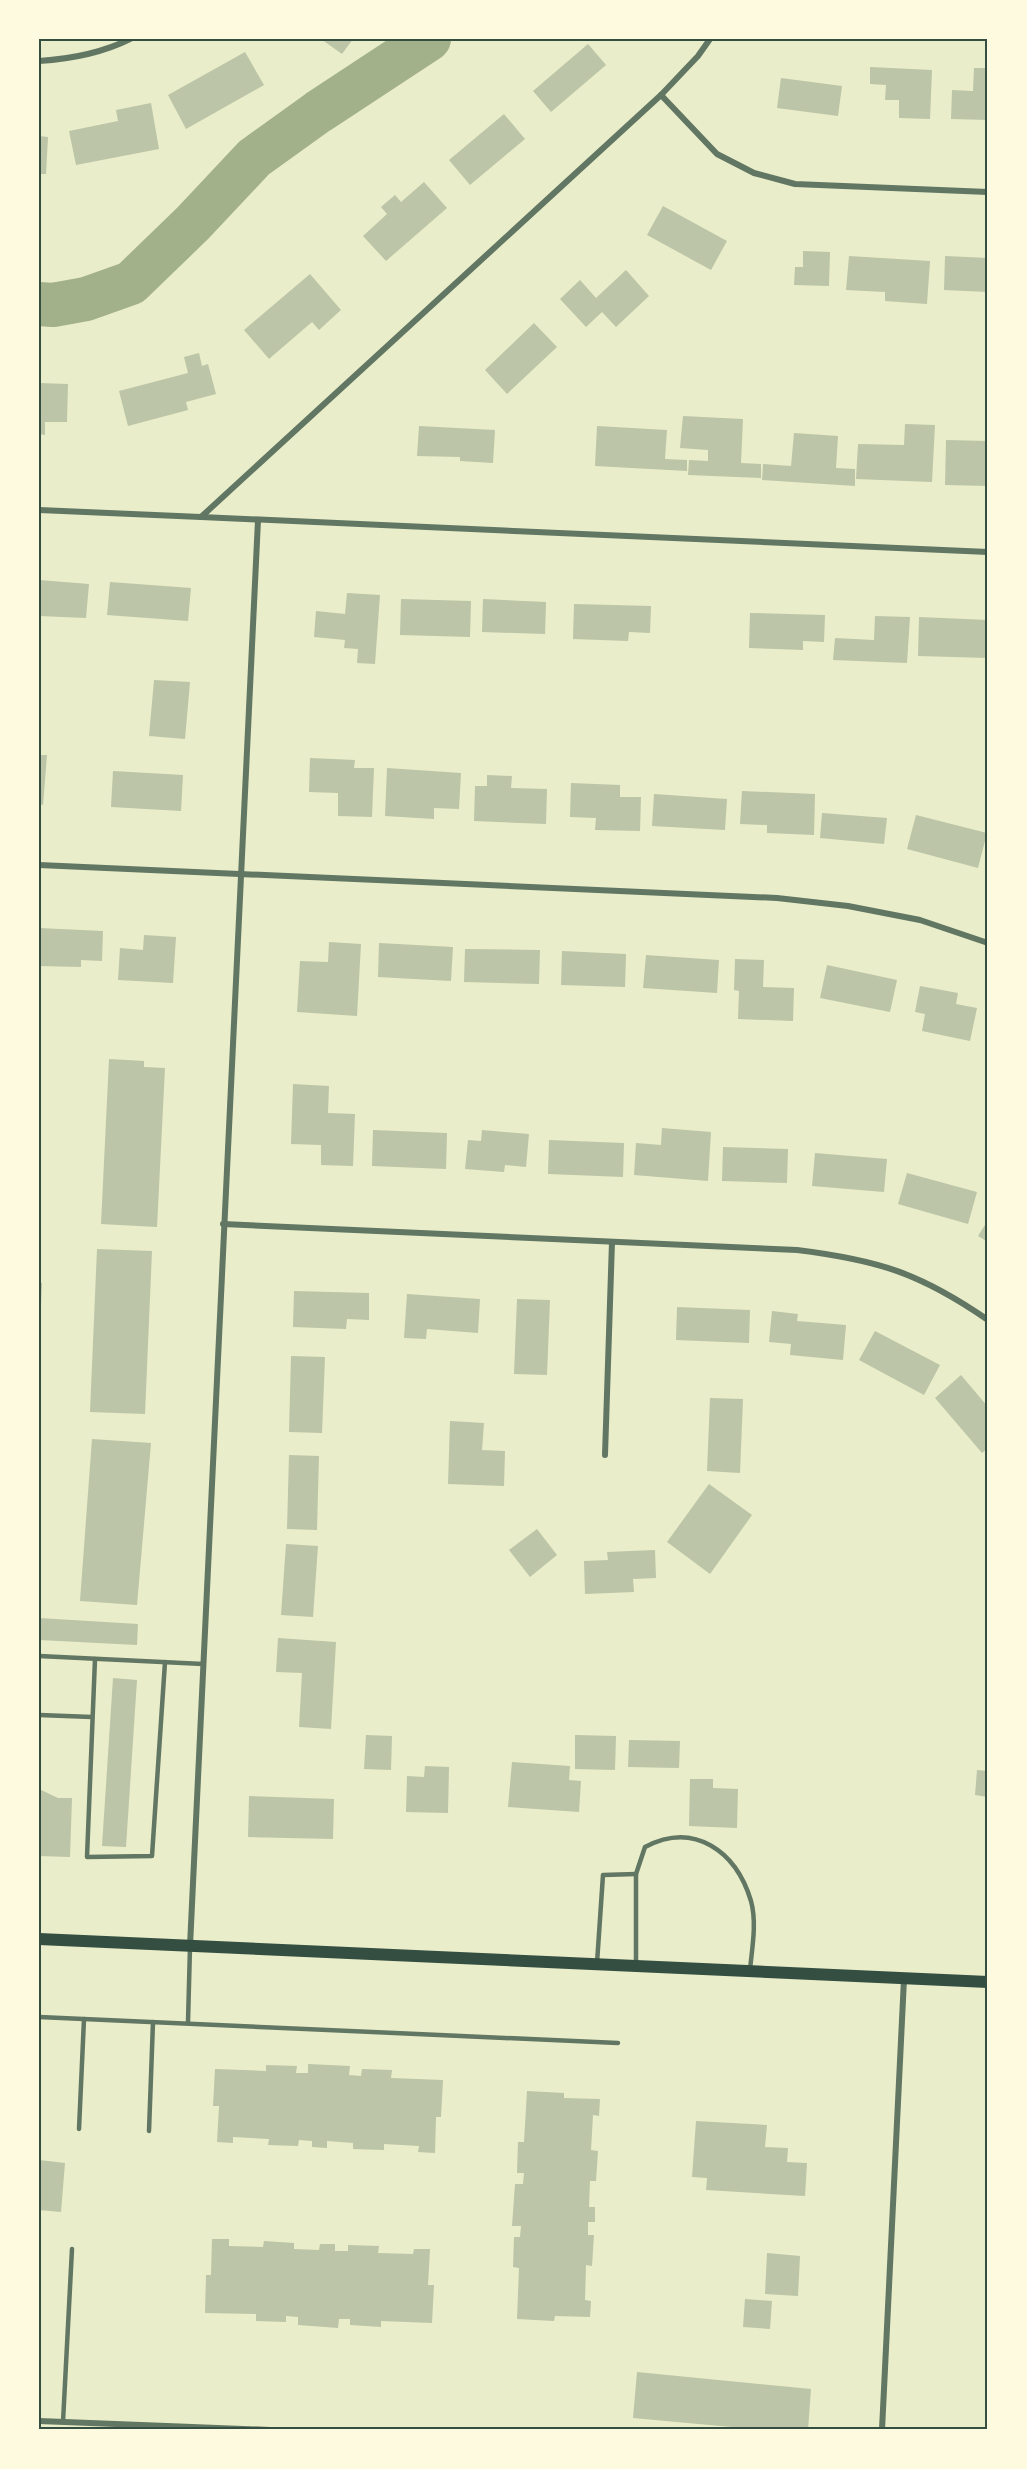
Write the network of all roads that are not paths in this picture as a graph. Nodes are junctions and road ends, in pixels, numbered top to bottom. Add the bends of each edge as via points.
1 (130, 39) edge
2 (710, 39) edge
3 (39, 61) edge
4 (661, 95) junction
5 (988, 192) edge
6 (39, 510) edge
7 (201, 517) junction
8 (258, 520) junction
9 (988, 552) edge
10 (39, 865) edge
11 (241, 874) junction
12 (988, 943) edge
13 (223, 1224) junction
14 (612, 1242) junction
15 (988, 1320) edge
16 (605, 1455) dead end
17 (39, 1656) edge
18 (95, 1659) junction
19 (165, 1662) junction
20 (203, 1664) junction
21 (39, 1714) edge
22 (92, 1717) junction
23 (636, 1874) junction
24 (39, 1940) edge
25 (190, 1946) junction
26 (597, 1965) junction
27 (636, 1966) junction
28 (750, 1972) junction
29 (904, 1978) junction
30 (988, 1982) edge
31 (39, 2017) edge
32 (84, 2019) junction
33 (153, 2022) junction
34 (188, 2022) junction
35 (618, 2043) dead end
36 (79, 2129) dead end
37 (149, 2131) dead end
38 (72, 2249) dead end
39 (39, 2421) edge
40 (63, 2421) junction
41 (270, 2430) edge
42 (882, 2430) edge

1 - 3 street via 113,47
2 - 4 street
4 - 5 street via 717,154 754,173 795,184
4 - 7 street
6 - 7 street
7 - 8 street
8 - 9 street
8 - 11 street
10 - 11 street
11 - 12 street via 777,898 920,920
11 - 13 street
13 - 14 street
13 - 20 street
14 - 15 street via 797,1250 850,1257 900,1270 948,1292
14 - 16 street
17 - 18 lane
18 - 19 lane
18 - 22 lane
19 - 20 lane
19 - 22 lane via 152,1856 87,1857
20 - 25 street
21 - 22 lane
23 - 26 lane via 603,1875
23 - 27 lane
23 - 28 lane via 645,1847 664,1837 708,1843 727,1858 742,1879 751,1902 754,1928
24 - 25 main road
25 - 26 main road
25 - 34 lane
26 - 27 main road
27 - 28 main road
28 - 29 main road
29 - 30 main road
29 - 42 street
31 - 32 lane
32 - 33 lane
32 - 36 lane
33 - 34 lane
33 - 37 lane
34 - 35 lane
38 - 40 lane
39 - 40 street
40 - 41 street

